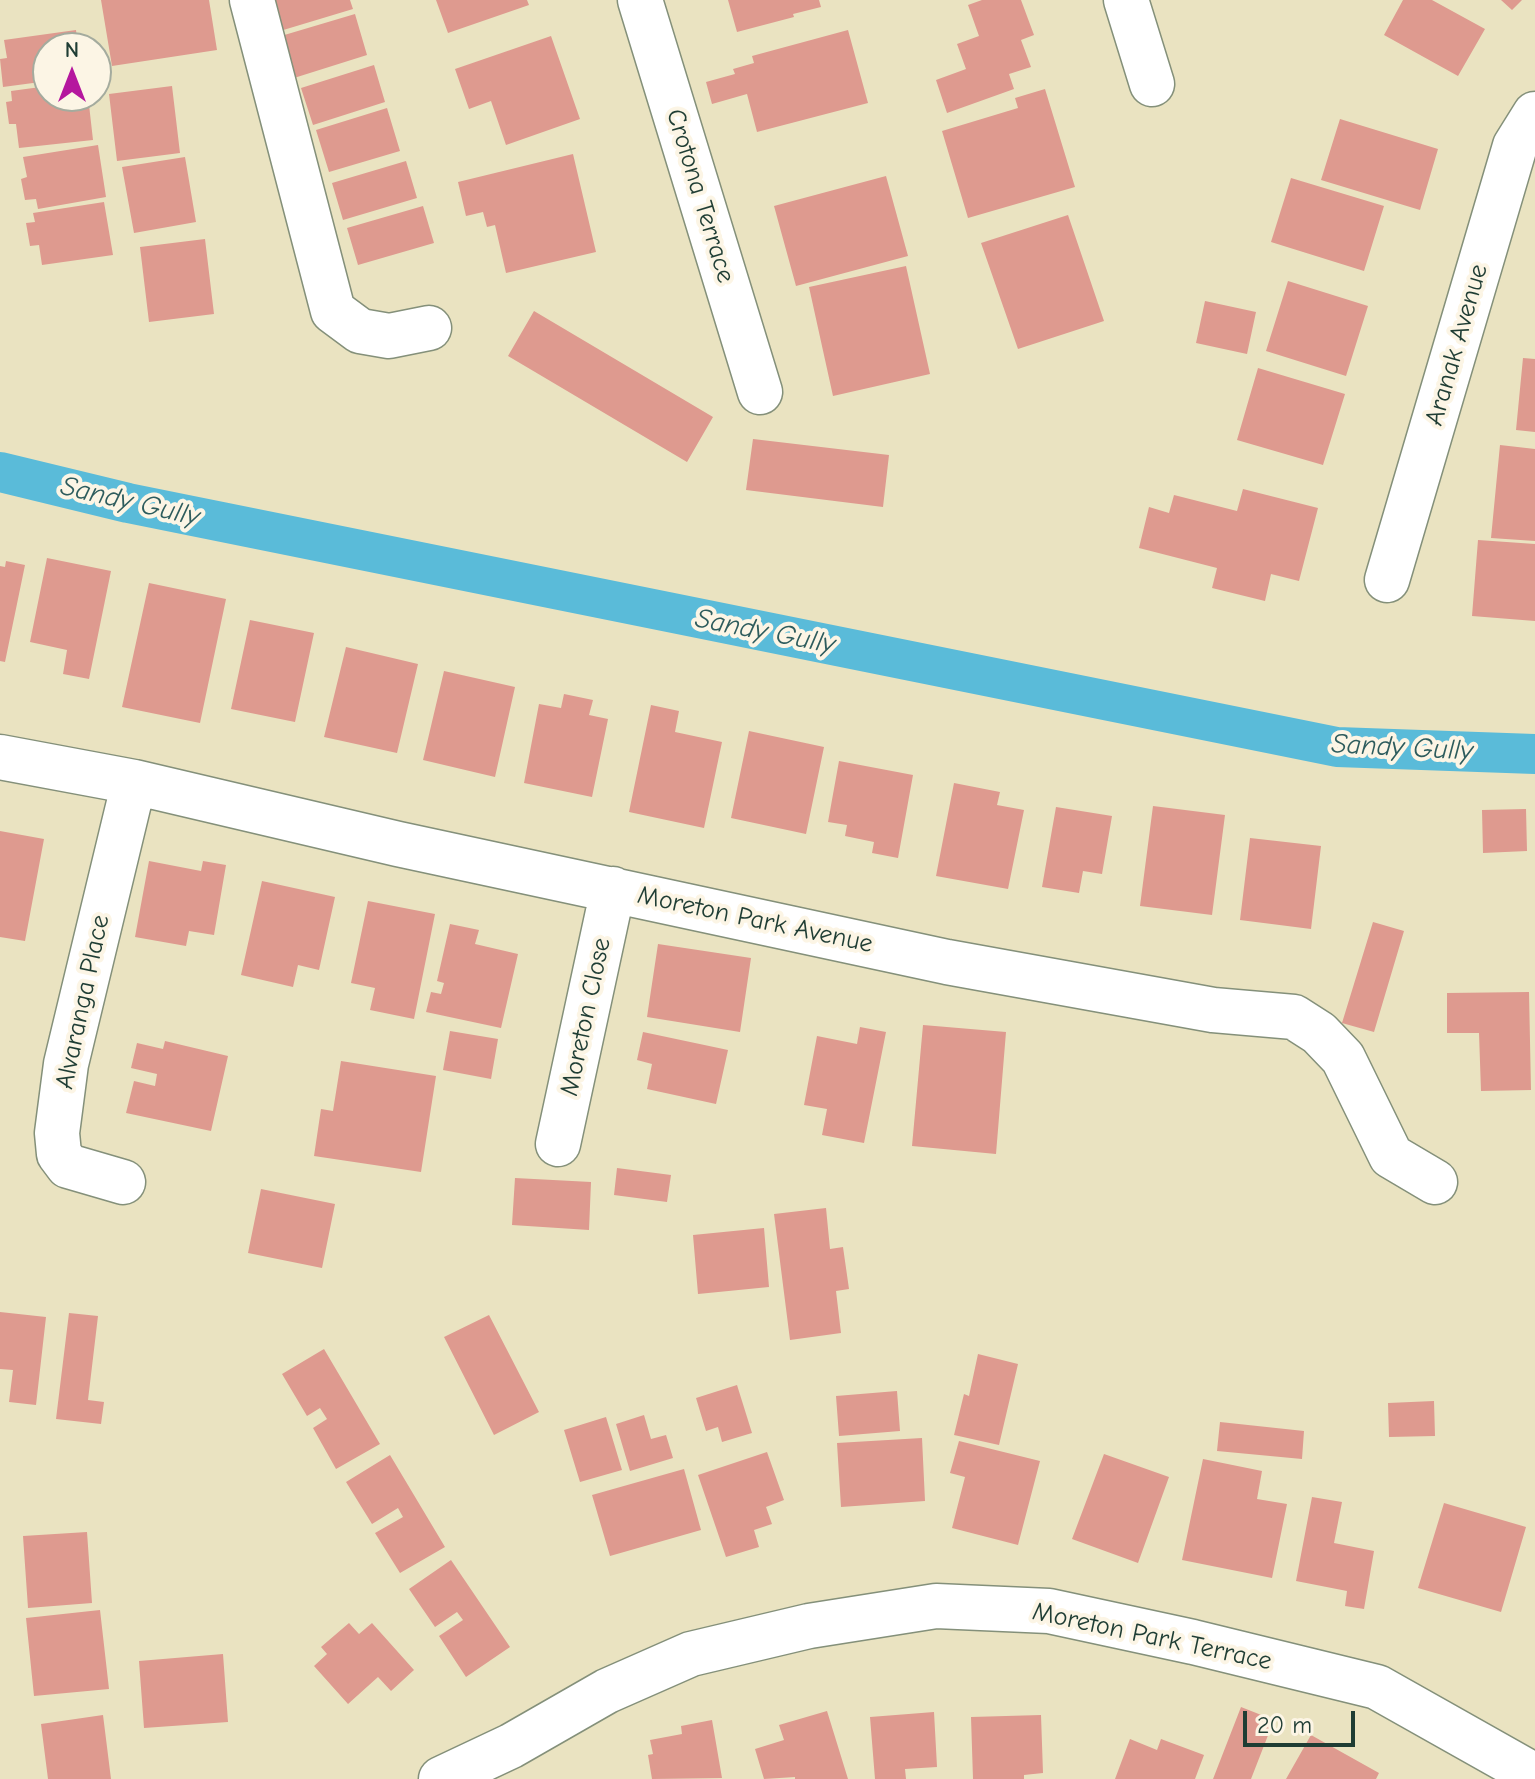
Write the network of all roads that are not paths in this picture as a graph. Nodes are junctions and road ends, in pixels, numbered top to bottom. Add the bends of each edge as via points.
1 (252, 0) edge
2 (640, 0) edge
3 (1126, 0) edge
4 (1152, 84) dead end
5 (1535, 114) edge
6 (429, 328) dead end
7 (760, 392) dead end
8 (1387, 580) dead end
9 (0, 757) edge
10 (134, 782) junction
11 (613, 889) junction
12 (558, 1144) dead end
13 (123, 1182) dead end
14 (1435, 1182) dead end
15 (1535, 1776) edge
16 (441, 1779) edge

1 - 6 street via 333,311 360,331 389,336
2 - 7 street, Crotona Terrace
3 - 4 street
5 - 8 street, Aranak Avenue via 1515,146
9 - 10 street, Moreton Park Avenue
10 - 11 street, Moreton Park Avenue
10 - 13 street, Alvaranga Place via 66,1064 57,1133 59,1154 68,1166
11 - 12 street, Moreton Close
11 - 14 street, Moreton Park Avenue via 947,962 1213,1010 1294,1017 1343,1058 1391,1156
15 - 16 street, Moreton Park Terrace via 1377,1687 1049,1611 936,1606 809,1626 691,1654 607,1691

